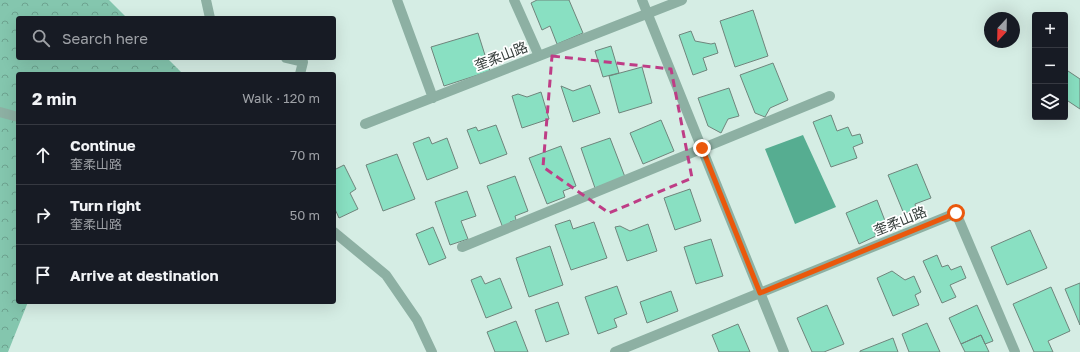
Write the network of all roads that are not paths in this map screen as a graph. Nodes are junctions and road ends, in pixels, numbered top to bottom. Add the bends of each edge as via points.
1 (206, 0) edge
2 (397, 0) edge
3 (514, 0) edge
4 (642, 0) edge
5 (682, 0) edge
6 (648, 14) junction
7 (210, 16) edge
8 (539, 56) junction
9 (294, 60) edge
10 (300, 72) edge
11 (830, 96) dead end
12 (433, 98) junction
13 (0, 112) edge
14 (16, 116) edge
15 (365, 124) dead end
16 (702, 148) junction
17 (336, 234) edge
18 (462, 247) dead end
19 (760, 293) junction
20 (432, 352) edge
21 (615, 352) edge
22 (784, 352) edge
23 (1015, 352) edge

1 - 7 street
2 - 12 street
3 - 8 street
4 - 6 street
5 - 6 street, 奎柔山路
6 - 8 street, 奎柔山路
6 - 16 street
8 - 12 street, 奎柔山路
9 - 10 street via 303,62
11 - 16 street
12 - 15 street, 奎柔山路
13 - 14 street
16 - 18 street
16 - 19 street
17 - 20 street via 386,275 417,320
19 - 21 street, 奎柔山路
19 - 22 street
19 - 23 street, 奎柔山路 via 956,213

